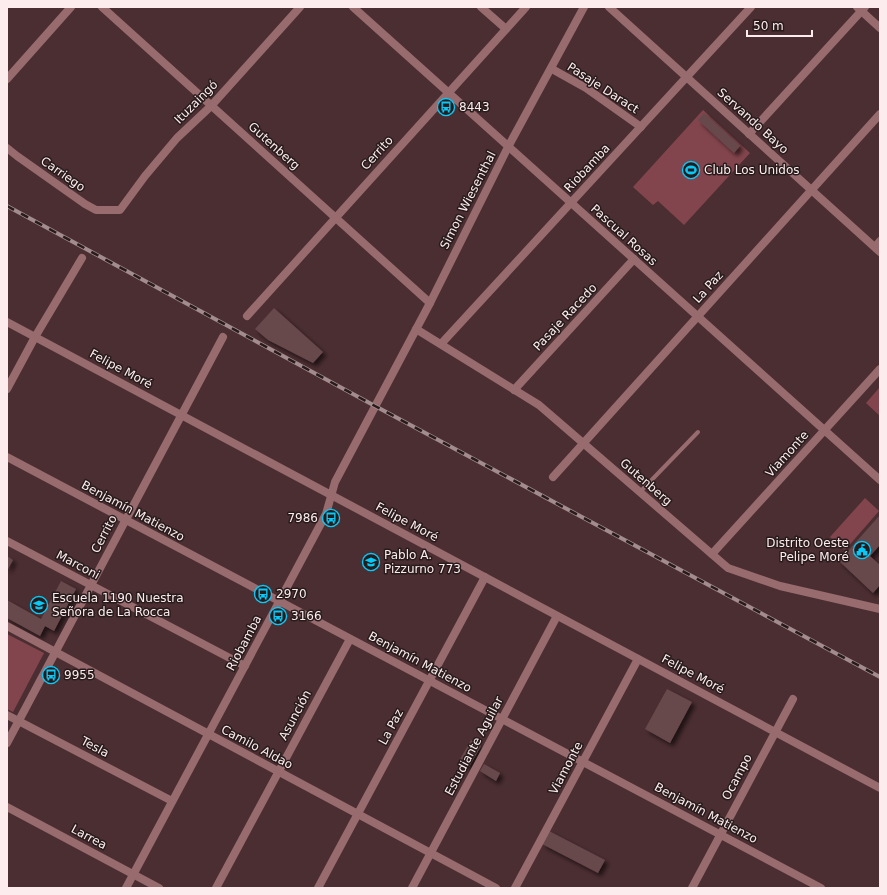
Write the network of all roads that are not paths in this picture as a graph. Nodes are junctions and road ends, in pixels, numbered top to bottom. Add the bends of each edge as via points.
1 (71, 7) edge
2 (102, 7) edge
3 (300, 7) edge
4 (353, 7) edge
5 (481, 7) edge
6 (526, 7) edge
7 (584, 7) edge
8 (609, 7) edge
9 (751, 7) edge
10 (861, 8) edge
11 (880, 28) edge
12 (506, 29) junction
13 (552, 69) junction
14 (687, 77) junction
15 (7, 80) edge
16 (448, 93) junction
17 (211, 106) junction
18 (880, 114) edge
19 (641, 127) junction
20 (749, 134) junction
21 (508, 147) junction
22 (7, 148) edge
23 (811, 190) junction
24 (571, 203) junction
25 (108, 210) joint
26 (335, 218) junction
27 (878, 246) edge
28 (82, 258) dead end
29 (634, 259) junction
30 (430, 303) junction
31 (246, 316) dead end
32 (697, 317) junction
33 (7, 322) edge
34 (416, 329) junction
35 (35, 337) junction
36 (223, 337) dead end
37 (441, 344) junction
38 (880, 369) edge
39 (7, 389) edge
40 (514, 390) junction
41 (375, 406) joint
42 (181, 415) junction
43 (824, 430) junction
44 (698, 432) dead end
45 (583, 444) junction
46 (7, 457) edge
47 (877, 474) edge
48 (553, 477) dead end
49 (880, 480) edge
50 (640, 492) junction
51 (331, 495) junction
52 (125, 520) junction
53 (7, 541) edge
54 (712, 554) junction
55 (485, 577) junction
56 (91, 585) junction
57 (280, 602) junction
58 (880, 609) edge
59 (557, 616) junction
60 (7, 626) edge
61 (350, 639) junction
62 (55, 652) junction
63 (638, 659) junction
64 (245, 666) junction
65 (429, 681) junction
66 (793, 699) dead end
67 (7, 715) edge
68 (502, 719) junction
69 (18, 721) junction
70 (775, 732) junction
71 (208, 734) junction
72 (7, 743) edge
73 (583, 762) junction
74 (278, 772) junction
75 (880, 788) edge
76 (172, 801) junction
77 (7, 808) edge
78 (358, 814) junction
79 (720, 835) junction
80 (430, 854) junction
81 (133, 874) junction
82 (126, 888) edge
83 (159, 888) edge
84 (216, 888) edge
85 (318, 888) edge
86 (412, 888) edge
87 (496, 888) edge
88 (515, 888) edge
89 (692, 888) edge
90 (821, 888) edge

1 - 15 street
2 - 17 street, Gutenberg
3 - 17 street, Ituzaingó
4 - 16 street, Pascual Rosas
5 - 12 street
6 - 12 street, Cerrito
7 - 13 street, Simon Wiesenthal
8 - 14 street, Servando Bayo
9 - 14 street, Riobamba
10 - 11 street
10 - 20 street
12 - 16 street, Cerrito
13 - 19 street, Pasaje Daract via 586,88
13 - 21 street, Simon Wiesenthal
14 - 19 street, Riobamba
14 - 20 street, Servando Bayo
16 - 21 street, Pascual Rosas
16 - 26 street, Cerrito
17 - 25 street, Ituzaingó via 177,138 120,210
17 - 26 street, Gutenberg
18 - 23 street, La Paz
19 - 24 street, Riobamba
20 - 23 street, Servando Bayo
21 - 24 street, Pascual Rosas
21 - 30 street, Simon Wiesenthal
22 - 25 street, Carriego via 85,204 96,210
23 - 27 street, Servando Bayo
23 - 32 street, La Paz
24 - 29 street, Pascual Rosas
24 - 37 street, Riobamba
26 - 30 street, Gutenberg
26 - 31 street, Cerrito
28 - 35 street
29 - 32 street, Pascual Rosas
29 - 40 street, Pasaje Racedo
30 - 34 street, Simon Wiesenthal
32 - 43 street, Pascual Rosas
32 - 45 street, La Paz
33 - 35 street, Felipe Moré
34 - 37 street, Gutenberg
34 - 41 street, Simon Wiesenthal
35 - 39 street
35 - 42 street, Felipe Moré
36 - 42 street, Cerrito
37 - 40 street, Gutenberg
38 - 43 street, Viamonte
40 - 45 street, Gutenberg via 539,406
41 - 51 street, Riobamba via 335,482
42 - 51 street, Felipe Moré
42 - 52 street, Cerrito
43 - 47 street, Pascual Rosas
43 - 54 street, Viamonte
44 - 50 lane
45 - 48 street, La Paz
45 - 50 street, Gutenberg
46 - 52 street, Benjamín Matienzo
47 - 49 street, Pascual Rosas
50 - 54 street, Gutenberg
51 - 55 street, Felipe Moré
51 - 57 street, Riobamba via 326,514
52 - 56 street, Cerrito
52 - 57 street, Benjamín Matienzo
53 - 56 street, Marconi
54 - 58 street, Gutenberg via 728,568 780,586
55 - 59 street, Felipe Moré
55 - 65 street, La Paz
56 - 62 street, Cerrito
56 - 64 street, Marconi
57 - 61 street, Benjamín Matienzo
57 - 64 street, Riobamba
59 - 63 street, Felipe Moré
59 - 68 street, Estudiante Aguilar
60 - 62 street, Camilo Aldao
61 - 65 street, Benjamín Matienzo
61 - 74 street, Asunción
62 - 69 street, Cerrito
62 - 71 street, Camilo Aldao
63 - 70 street, Felipe Moré
63 - 73 street, Viamonte
64 - 71 street, Riobamba
65 - 68 street, Benjamín Matienzo
65 - 78 street, La Paz
66 - 70 street, Ocampo
67 - 69 street, Tesla
68 - 73 street, Benjamín Matienzo
68 - 80 street, Estudiante Aguilar
69 - 72 street, Cerrito
69 - 76 street, Tesla
70 - 75 street, Felipe Moré
70 - 79 street, Ocampo
71 - 74 street, Camilo Aldao
71 - 76 street, Riobamba
73 - 79 street, Benjamín Matienzo
73 - 88 street, Viamonte
74 - 78 street, Camilo Aldao
74 - 84 street, Asunción
76 - 81 street, Riobamba
77 - 81 street, Larrea
78 - 80 street, Camilo Aldao
78 - 85 street, La Paz
79 - 89 street, Ocampo
79 - 90 street, Benjamín Matienzo
80 - 86 street, Estudiante Aguilar
80 - 87 street, Camilo Aldao
81 - 82 street, Riobamba
81 - 83 street, Larrea

